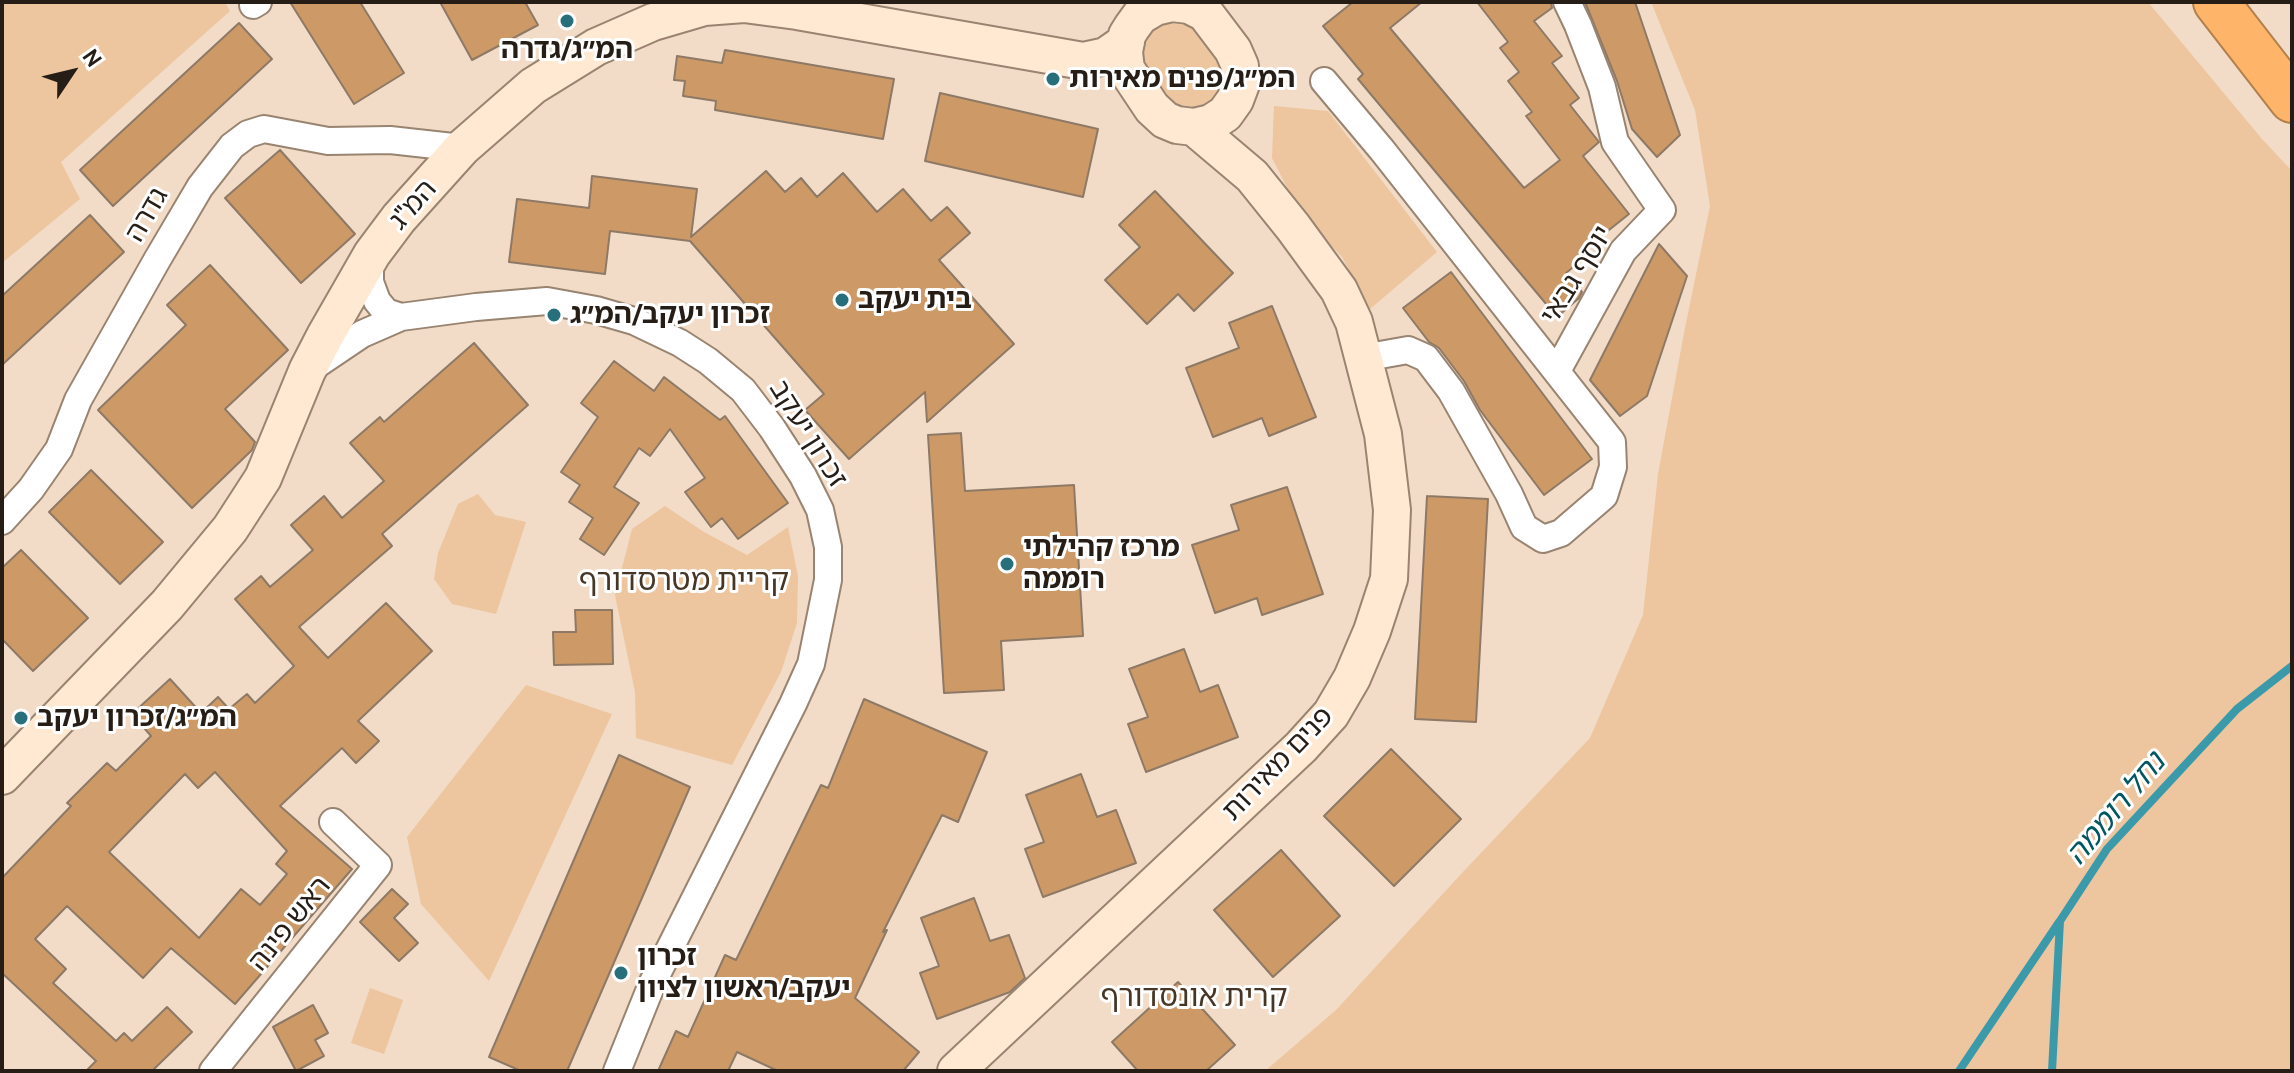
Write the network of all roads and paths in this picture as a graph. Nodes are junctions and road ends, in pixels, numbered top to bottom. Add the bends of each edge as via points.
1 (1171, 2) edge
2 (1567, 2) edge
3 (2216, 2) edge
4 (1130, 24) edge
5 (1051, 56) junction
6 (1324, 81) dead end
7 (1140, 92) junction
8 (1235, 100) junction
9 (2292, 100) edge
10 (1194, 127) junction
11 (462, 148) junction
12 (1252, 176) junction
13 (372, 254) junction
14 (401, 317) junction
15 (1363, 358) junction
16 (307, 371) junction
17 (1557, 371) junction
18 (2, 521) edge
19 (2, 776) edge
20 (333, 822) dead end
21 (213, 1071) edge
22 (617, 1071) edge
23 (956, 1071) edge

1 - 4 street
1 - 8 street via 1205,13 1233,50 1241,84
2 - 17 street, יוסף גבאי via 1602,87 1615,142 1662,210 1623,251
3 - 9 highway
4 - 5 street, המ"ג via 1114,52 1083,61
4 - 7 street via 1126,69
5 - 7 street, המ"ג
5 - 11 street, המ"ג via 797,11 744,4 704,7 596,47 533,86
6 - 17 street
7 - 10 street via 1165,120
8 - 10 street via 1225,114
8 - 12 street, פנים מאירות via 1240,141
10 - 12 street, פנים מאירות
11 - 13 street, המ"ג
11 - 18 street, גדרה via 390,140 328,141 264,129 232,146 200,187 157,260 78,400 59,449
12 - 15 street, פנים מאירות via 1339,290
13 - 14 street via 370,276 377,301 386,312
13 - 16 street, המ"ג
14 - 16 street, זכרון יעקב via 362,334
14 - 22 street, זכרון יעקב via 547,301 634,321 680,343 743,390 803,476 820,510 828,580 811,664 652,984
15 - 17 street via 1408,350 1426,358 1451,391 1524,527 1543,539 1561,533 1604,496 1613,467 1612,442
15 - 23 street, פנים מאירות via 1383,434 1392,510 1389,579 1352,678 1331,714 1301,747
16 - 19 street, המ"ג via 263,478 230,529 167,605
20 - 21 street, ראש פינה via 378,865

